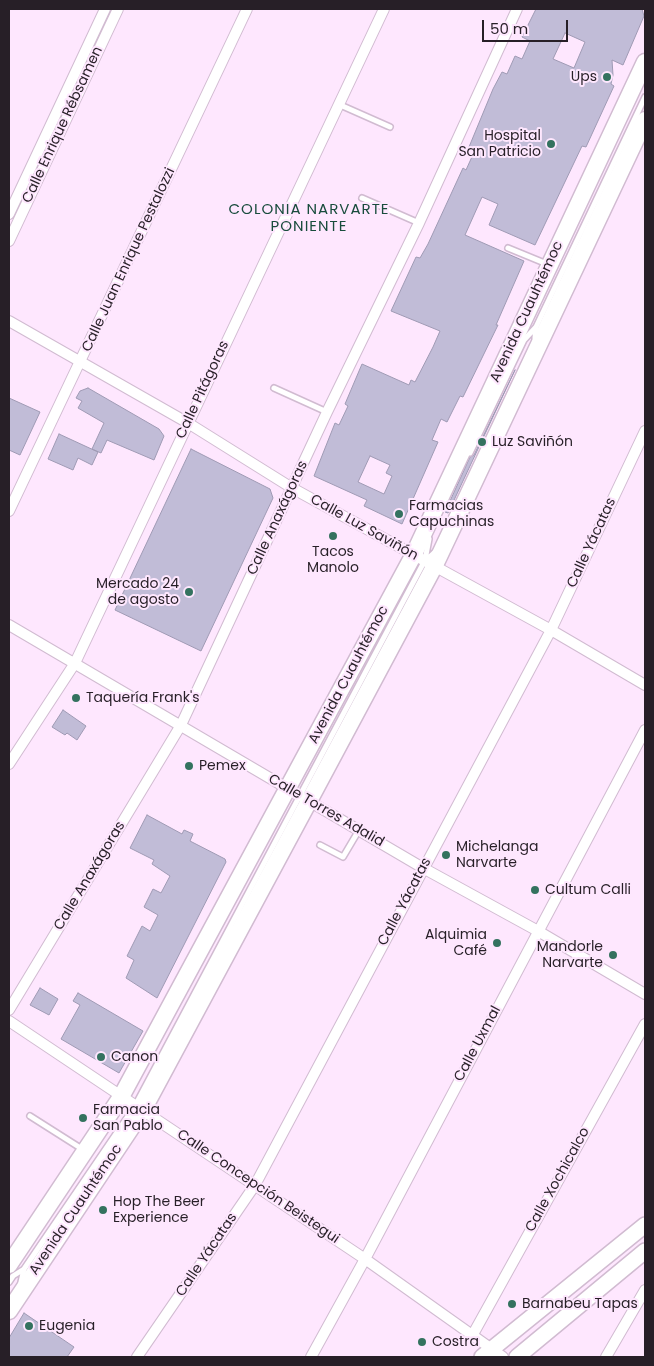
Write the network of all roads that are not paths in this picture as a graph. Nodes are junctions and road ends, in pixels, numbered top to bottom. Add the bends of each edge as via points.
1 (105, 9) edge
2 (118, 9) edge
3 (247, 9) edge
4 (384, 9) edge
5 (517, 9) edge
6 (645, 62) edge
7 (645, 97) edge
8 (338, 104) junction
9 (645, 120) edge
10 (390, 127) dead end
11 (362, 198) dead end
12 (9, 214) edge
13 (419, 223) junction
14 (9, 241) edge
15 (508, 248) dead end
16 (549, 265) junction
17 (9, 321) edge
18 (536, 326) junction
19 (81, 362) junction
20 (274, 388) dead end
21 (327, 412) junction
22 (188, 423) junction
23 (645, 431) edge
24 (469, 455) dead end
25 (292, 488) junction
26 (9, 511) edge
27 (432, 535) dead end
28 (424, 561) junction
29 (9, 625) edge
30 (551, 630) junction
31 (75, 663) junction
32 (645, 685) edge
33 (181, 725) junction
34 (645, 730) edge
35 (9, 764) edge
36 (299, 796) junction
37 (359, 830) junction
38 (320, 845) dead end
39 (423, 868) junction
40 (538, 931) junction
41 (645, 994) edge
42 (9, 1010) edge
43 (9, 1022) edge
44 (645, 1024) edge
45 (133, 1104) junction
46 (30, 1116) dead end
47 (86, 1151) junction
48 (255, 1185) junction
49 (645, 1225) edge
50 (645, 1251) edge
51 (365, 1259) junction
52 (16, 1267) edge
53 (9, 1282) edge
54 (645, 1290) edge
55 (9, 1301) edge
56 (9, 1311) edge
57 (472, 1336) junction
58 (492, 1354) edge
59 (137, 1357) edge
60 (310, 1357) edge
61 (517, 1357) edge
62 (606, 1357) edge

1 - 12 street, Calle Enrique Rébsamen
2 - 14 street, Calle Enrique Rébsamen
3 - 19 street, Calle Juan Enrique Pestalozzi
4 - 8 street, Calle Pitágoras
5 - 13 street, Calle Anaxágoras
6 - 16 main road, Avenida Cuauhtémoc
7 - 18 lane
8 - 10 lane
8 - 22 street, Calle Pitágoras
9 - 28 main road, Avenida Cuauhtémoc
11 - 13 lane
13 - 21 street, Calle Anaxágoras
15 - 16 lane
16 - 28 main road, Avenida Cuauhtémoc
17 - 19 street, Calle Luz Saviñón
18 - 24 lane via 524,340
18 - 28 lane via 534,345 438,549
19 - 22 street, Calle Luz Saviñón
19 - 26 street, Calle Juan Enrique Pestalozzi
20 - 21 lane
21 - 25 street, Calle Anaxágoras
22 - 25 street, Calle Luz Saviñón
22 - 31 street, Calle Pitágoras
23 - 30 street, Calle Yácatas
25 - 28 street, Calle Luz Saviñón
25 - 33 street, Calle Anaxágoras
27 - 28 lane
28 - 30 street, Calle Luz Saviñón
28 - 36 main road, Avenida Cuauhtémoc
28 - 36 main road, Avenida Cuauhtémoc
29 - 31 street, Calle Torres Adalid
30 - 32 street, Calle Luz Saviñón
30 - 39 street, Calle Yácatas
31 - 33 street, Calle Torres Adalid
31 - 35 street, Calle Pitágoras
33 - 36 street, Calle Torres Adalid
33 - 42 street, Calle Anaxágoras
34 - 40 street, Calle Uxmal
36 - 37 street, Calle Torres Adalid
36 - 45 main road, Avenida Cuauhtémoc
36 - 45 main road, Avenida Cuauhtémoc
37 - 38 lane via 343,857
37 - 39 street, Calle Torres Adalid
39 - 40 street, Calle Torres Adalid
39 - 48 street, Calle Yácatas
40 - 41 street, Calle Torres Adalid
40 - 51 street, Calle Uxmal
43 - 45 street, Calle Concepción Beistegui
44 - 57 street, Calle Xochicalco
45 - 47 main road, Avenida Cuauhtémoc
45 - 48 street, Calle Concepción Beistegui
45 - 52 lane
45 - 56 main road, Avenida Cuauhtémoc
46 - 47 lane
47 - 52 main road, Avenida Cuauhtémoc
48 - 51 street, Calle Concepción Beistegui
48 - 59 street, Calle Yácatas
49 - 58 main road
50 - 61 main road
51 - 57 street, Calle Concepción Beistegui
51 - 60 street, Calle Uxmal
52 - 53 lane
52 - 55 lane via 21,1282
54 - 62 street
57 - 58 street, Calle Concepción Beistegui

